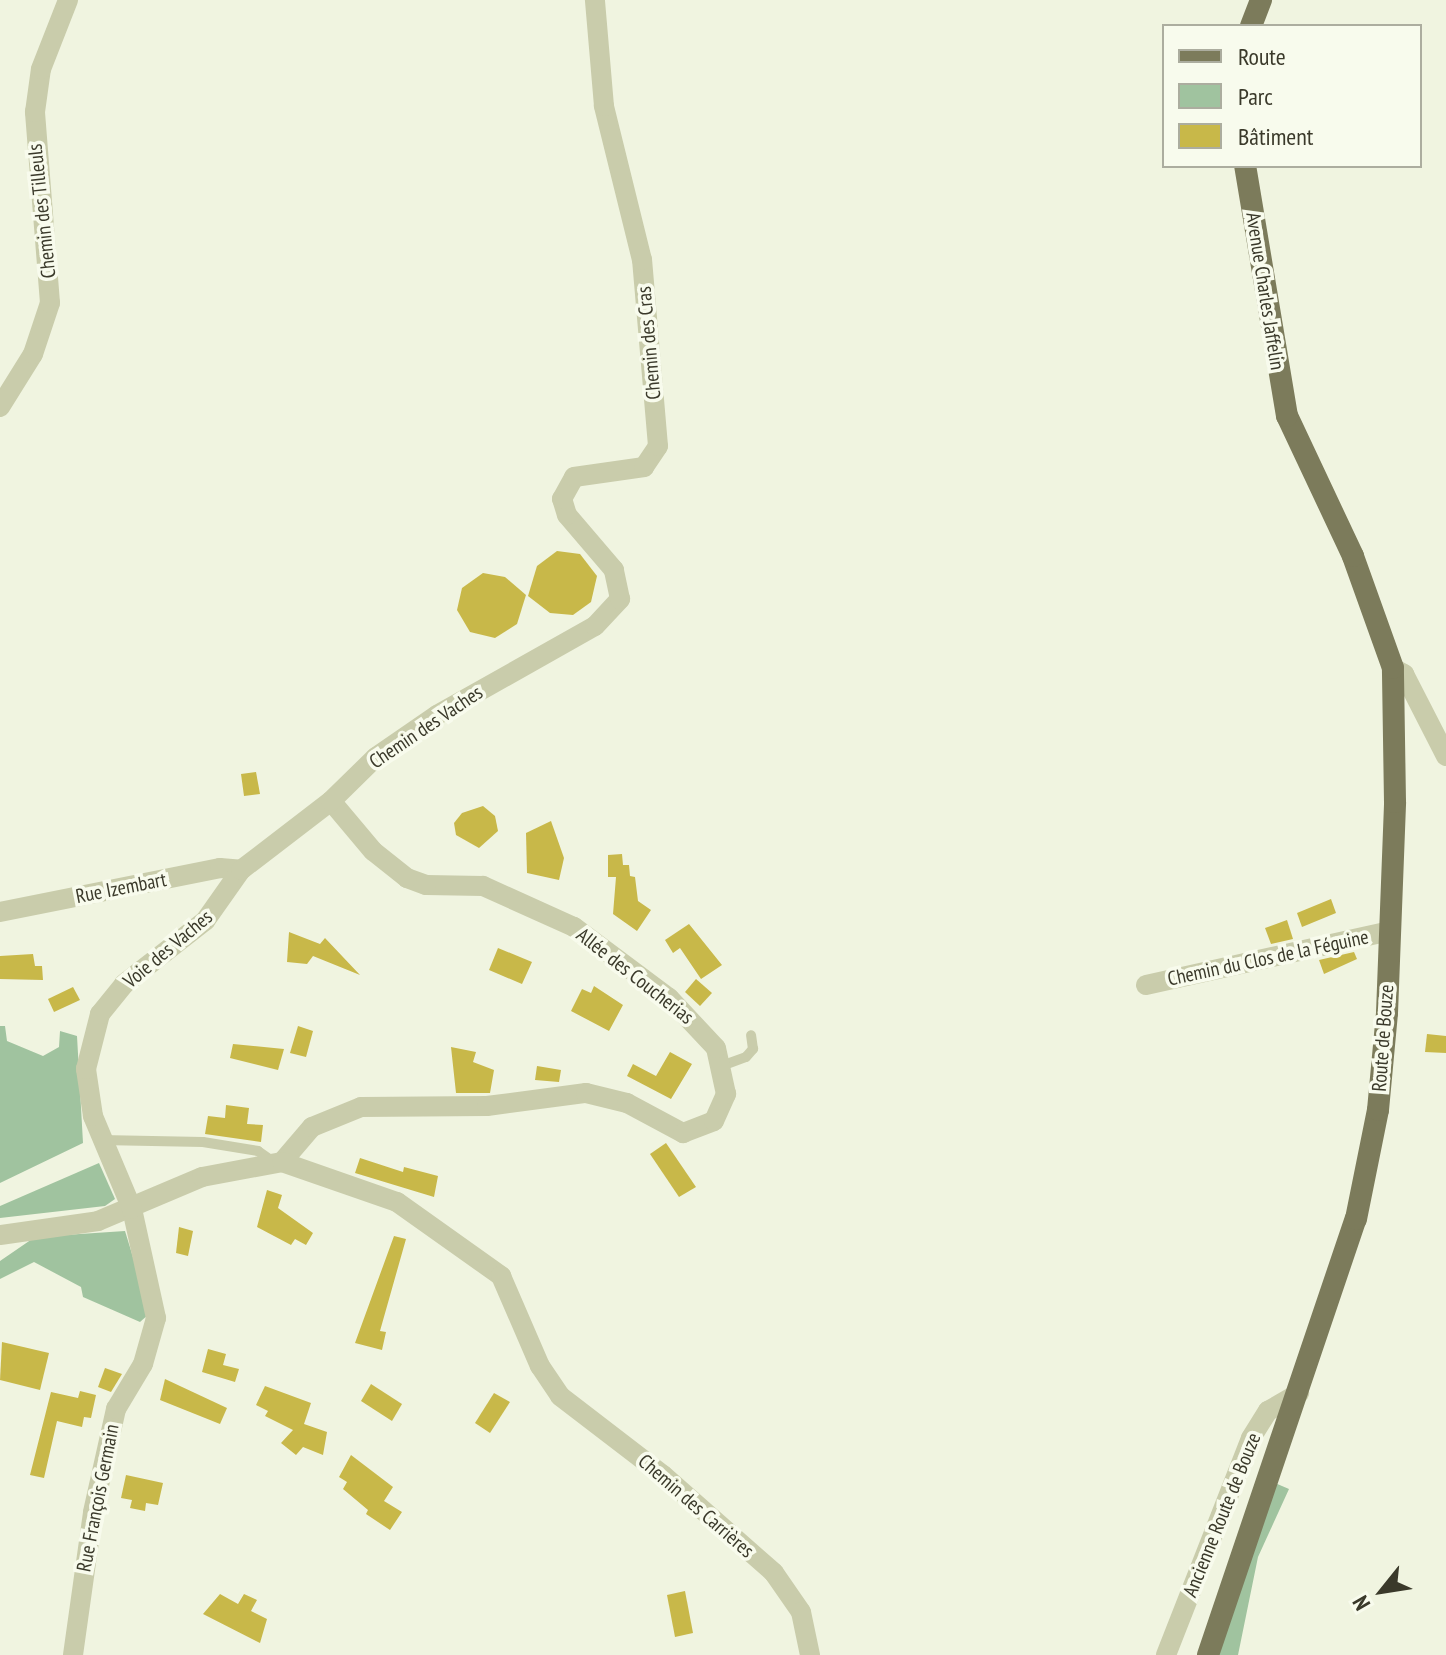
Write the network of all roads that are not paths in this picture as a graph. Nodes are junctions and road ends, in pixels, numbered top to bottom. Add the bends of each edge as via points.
1 (68, 0) edge
2 (595, 0) edge
3 (1261, 0) edge
4 (1252, 24) edge
5 (1245, 168) edge
6 (0, 407) edge
7 (1287, 416) joint
8 (620, 599) joint
9 (1393, 668) junction
10 (1446, 756) edge
11 (331, 801) junction
12 (241, 870) junction
13 (0, 912) edge
14 (1390, 931) junction
15 (1146, 985) dead end
16 (751, 1035) dead end
17 (724, 1065) junction
18 (99, 1140) junction
19 (279, 1163) junction
20 (132, 1209) junction
21 (0, 1235) edge
22 (1299, 1393) junction
23 (73, 1655) edge
24 (810, 1655) edge
25 (1166, 1655) edge
26 (1208, 1655) edge

1 - 6 street, Chemin des Tilleuls via 44,59 36,102 36,170 50,303 41,331
2 - 8 street, Chemin des Cras via 604,106 642,260 658,446 644,467 574,477 562,499 567,515 614,570
3 - 4 main road
5 - 7 main road, Avenue Charles Jaffelin
7 - 9 main road, Route de Bouze via 1364,582
8 - 11 street, Chemin des Vaches via 595,626 399,741
9 - 10 street via 1404,674
9 - 14 main road, Route de Bouze
11 - 12 street, Chemin des Vaches
11 - 17 street, Allée des Coucherias via 373,851 407,878 426,885 483,886 574,927 677,1004 711,1041
12 - 13 street, Rue Izembart via 220,868
12 - 18 street, Voie des Vaches via 205,921 124,984 100,1014 86,1069
14 - 15 street, Chemin du Clos de la Féguine
14 - 22 main road, Route de Bouze via 1378,1110 1356,1219
16 - 17 lane via 753,1049 746,1057
17 - 19 street via 726,1094 720,1112 692,1132 673,1129 627,1103 586,1093 465,1107 399,1103 332,1115 302,1135
18 - 19 lane via 203,1142 268,1154
18 - 20 street, Voie des Vaches
19 - 20 street via 202,1177
19 - 24 street, Chemin des Carrières via 397,1202 491,1264 515,1302 547,1380 560,1396 663,1475 774,1573 801,1612
20 - 21 street via 98,1221
20 - 23 street, Rue François Germain via 156,1318 143,1364 116,1409 93,1512
22 - 25 street, Ancienne Route de Bouze via 1268,1411 1251,1438
22 - 26 main road, Route de Bouze

